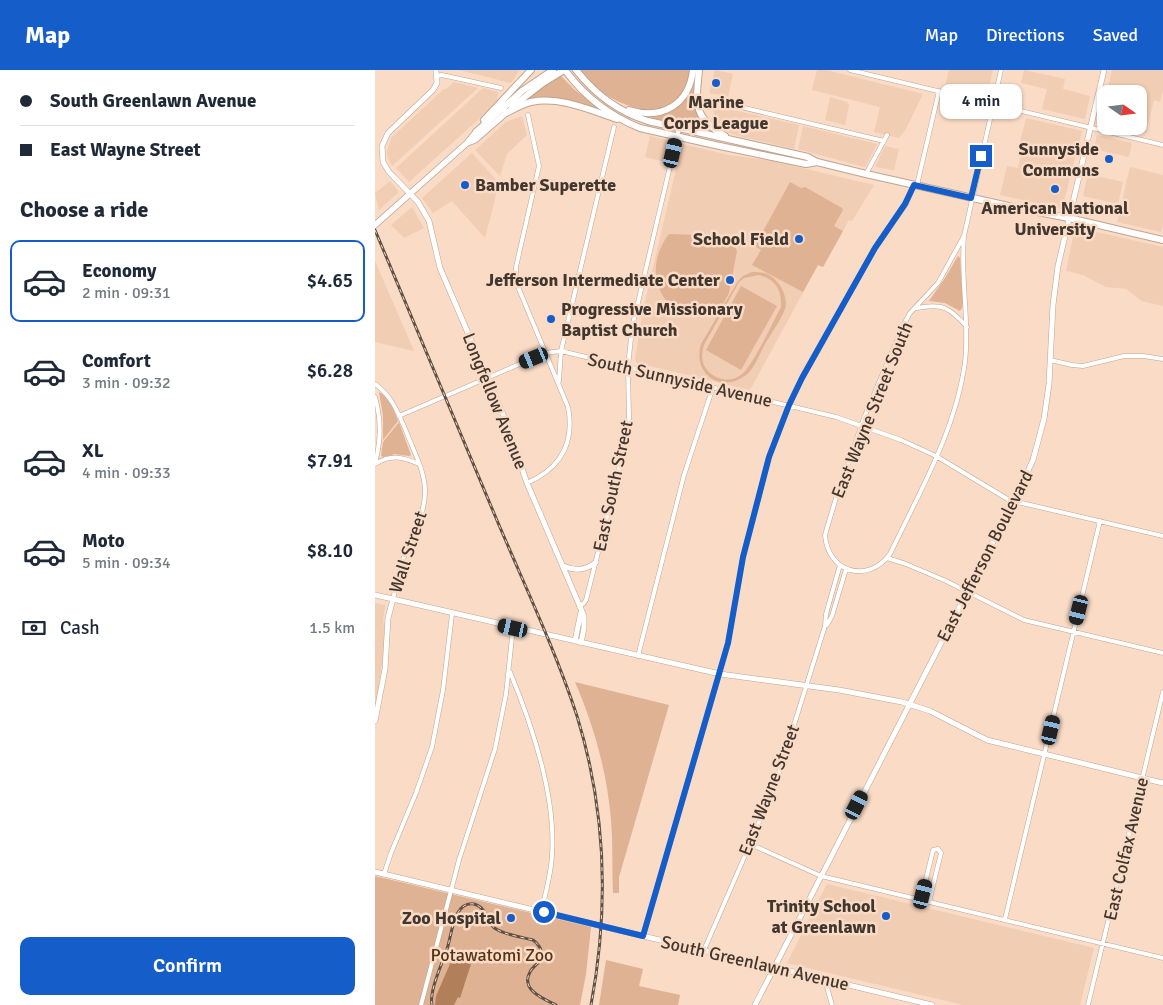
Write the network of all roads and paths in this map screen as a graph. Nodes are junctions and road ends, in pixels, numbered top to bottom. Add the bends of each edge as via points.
1 (531, 70) edge
2 (553, 70) edge
3 (565, 70) edge
4 (576, 70) edge
5 (693, 70) edge
6 (699, 70) edge
7 (851, 70) edge
8 (1001, 70) edge
9 (1104, 70) edge
10 (436, 73) edge
11 (501, 88) dead end
12 (939, 91) junction
13 (711, 100) dead end
14 (993, 104) junction
15 (613, 105) junction
16 (506, 113) junction
17 (528, 115) dead end
18 (630, 124) junction
19 (614, 127) dead end
20 (1091, 127) junction
21 (679, 128) junction
22 (475, 132) junction
23 (887, 135) dead end
24 (677, 137) junction
25 (732, 141) junction
26 (884, 141) junction
27 (467, 144) junction
28 (1163, 144) edge
29 (817, 162) junction
30 (866, 174) junction
31 (915, 185) junction
32 (410, 194) junction
33 (971, 198) junction
34 (1069, 218) junction
35 (375, 225) edge
36 (964, 236) junction
37 (1163, 240) edge
38 (915, 308) junction
39 (967, 327) junction
40 (561, 351) junction
41 (545, 353) junction
42 (1050, 360) junction
43 (1162, 360) edge
44 (629, 367) junction
45 (487, 378) junction
46 (375, 384) edge
47 (559, 384) junction
48 (713, 388) junction
49 (375, 397) edge
50 (789, 405) junction
51 (399, 416) junction
52 (862, 426) junction
53 (936, 456) junction
54 (375, 464) edge
55 (419, 464) junction
56 (527, 483) junction
57 (1014, 501) junction
58 (1101, 521) junction
59 (1163, 536) edge
60 (887, 558) junction
61 (596, 562) junction
62 (840, 565) junction
63 (563, 566) junction
64 (846, 569) junction
65 (967, 592) junction
66 (375, 595) edge
67 (393, 599) junction
68 (580, 607) junction
69 (452, 614) junction
70 (825, 626) junction
71 (513, 628) junction
72 (1074, 632) junction
73 (578, 642) junction
74 (1163, 653) edge
75 (638, 656) junction
76 (509, 670) junction
77 (720, 674) junction
78 (807, 686) junction
79 (1163, 692) edge
80 (909, 704) junction
81 (375, 721) edge
82 (1045, 754) junction
83 (1143, 778) junction
84 (1163, 783) edge
85 (750, 844) junction
86 (375, 872) edge
87 (384, 874) junction
88 (821, 876) junction
89 (453, 890) junction
90 (921, 900) junction
91 (929, 902) junction
92 (541, 912) junction
93 (1005, 920) junction
94 (643, 936) junction
95 (1103, 943) junction
96 (703, 950) junction
97 (1163, 958) edge
98 (774, 967) junction
99 (828, 980) junction
100 (421, 1005) edge
101 (755, 1005) edge
102 (833, 1005) edge
103 (932, 1005) edge
104 (1088, 1005) edge

1 - 22 main road
2 - 22 main road via 522,91
3 - 16 main road
3 - 18 main road via 578,88
4 - 15 main road via 595,92
5 - 15 main road via 686,93 667,110 645,114
6 - 25 main road via 696,97 699,110 710,127
7 - 12 street
8 - 14 street
9 - 20 street, East Jefferson Boulevard
10 - 11 street
10 - 32 street, Longfellow Avenue via 437,83 433,90 388,133 382,146 386,167
12 - 14 street
12 - 31 street
13 - 26 street
14 - 20 street
14 - 33 street
15 - 21 main road via 637,117
16 - 18 main road via 529,102 553,101
16 - 27 main road
17 - 41 street via 539,166 516,276
18 - 24 main road
19 - 40 street
20 - 28 street
20 - 34 street, East Jefferson Boulevard
21 - 24 street, East South Street
21 - 25 main road
22 - 27 main road
23 - 26 street
24 - 29 main road via 806,164
24 - 44 street, East South Street via 632,328
25 - 29 main road via 808,157
26 - 30 street
27 - 32 main road
29 - 30 main road
30 - 31 main road
31 - 33 main road
31 - 50 street via 875,248
32 - 35 main road
32 - 45 street, Longfellow Avenue via 429,221 440,268
33 - 34 main road
33 - 36 street
34 - 37 main road
34 - 42 street, East Jefferson Boulevard via 1056,277
36 - 38 street, East Wayne Street South via 938,283
36 - 39 street
38 - 39 street via 941,306 956,314
38 - 52 street, East Wayne Street South via 903,326
39 - 53 street via 958,398
40 - 41 street, South Sunnyside Avenue
40 - 44 street, South Sunnyside Avenue
40 - 47 street
41 - 45 street, South Sunnyside Avenue
41 - 47 street
42 - 43 street via 1083,366 1124,356
42 - 57 street, East Jefferson Boulevard via 1041,435
44 - 48 street, South Sunnyside Avenue
44 - 61 street, East South Street via 629,419 624,449
45 - 51 street, South Sunnyside Avenue
45 - 56 street, Longfellow Avenue
46 - 51 street, Wall Street via 391,400
47 - 56 street via 570,418 568,440 554,466
48 - 50 street, South Sunnyside Avenue
48 - 75 street via 683,475
49 - 54 street via 379,430
50 - 52 street, South Sunnyside Avenue
50 - 77 street via 769,457 753,514 733,624
51 - 55 street, Wall Street
52 - 53 street, South Sunnyside Avenue
52 - 62 street, East Wayne Street South via 826,530 828,548
53 - 57 street, South Sunnyside Avenue
53 - 60 street
54 - 55 street via 400,457
55 - 67 street, Wall Street via 425,488 424,506 403,560
56 - 63 street, Longfellow Avenue
57 - 58 street, South Sunnyside Avenue
57 - 65 street, East Jefferson Boulevard
58 - 59 street, South Sunnyside Avenue
58 - 72 street
60 - 64 street via 868,571
60 - 65 street
61 - 63 street via 583,570
61 - 68 street, East South Street via 587,600
62 - 64 street
62 - 70 street, East Wayne Street
63 - 68 street, Longfellow Avenue
64 - 70 street, East Wayne Street via 832,616
65 - 72 street via 1021,619
65 - 80 street, East Jefferson Boulevard
66 - 67 street
67 - 69 street
67 - 81 street, Wall Street
68 - 73 street, Longfellow Avenue via 585,622
69 - 71 street
69 - 87 street via 433,740 417,793
70 - 78 street, East Wayne Street
71 - 73 street
71 - 76 street
72 - 74 street
72 - 82 street
73 - 75 street
75 - 77 street
76 - 89 street via 495,749 459,860
76 - 92 street via 541,767 553,838 552,863
77 - 78 street
77 - 94 street
78 - 80 street via 864,693
78 - 85 street, East Wayne Street via 779,773
79 - 83 street, East Colfax Avenue
80 - 82 street via 987,740
80 - 88 street, East Jefferson Boulevard
82 - 83 street
82 - 93 street
83 - 84 street
83 - 95 street, East Colfax Avenue
85 - 88 street
85 - 96 street, East Wayne Street
86 - 87 street, South Greenlawn Avenue
87 - 89 street, South Greenlawn Avenue
88 - 90 street
88 - 98 street, East Jefferson Boulevard
89 - 92 street, South Greenlawn Avenue
89 - 100 street
90 - 91 street
90 - 91 street via 933,850 938,849 941,853
91 - 93 street
92 - 94 street, South Greenlawn Avenue
93 - 95 street
94 - 96 street, South Greenlawn Avenue
95 - 97 street
95 - 104 street, East Colfax Avenue
96 - 98 street, South Greenlawn Avenue
98 - 99 street, South Greenlawn Avenue
98 - 101 street, East Jefferson Boulevard
99 - 102 street
99 - 103 street, South Greenlawn Avenue

